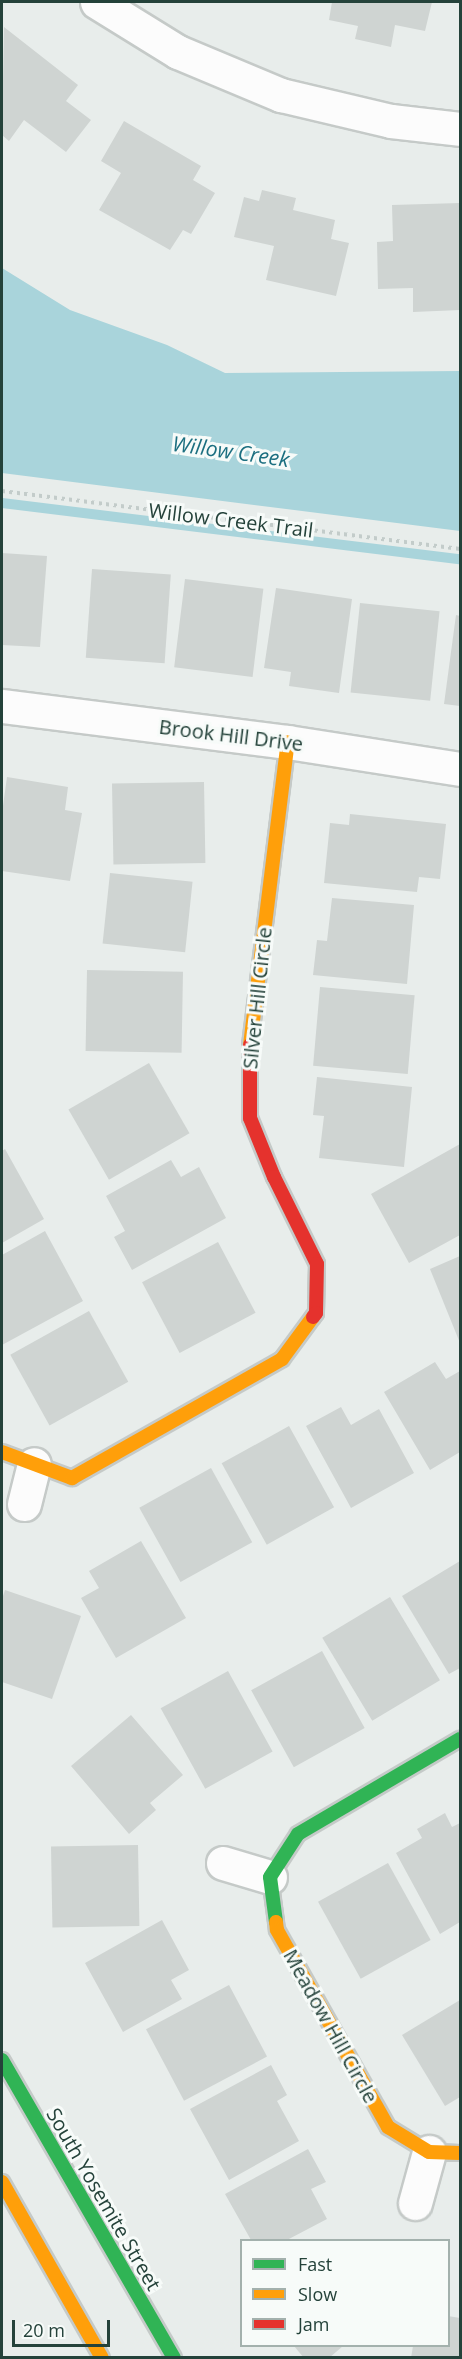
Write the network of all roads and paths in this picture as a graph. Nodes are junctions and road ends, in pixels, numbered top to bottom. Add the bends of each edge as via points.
1 (97, 2) edge
2 (460, 129) edge
3 (2, 491) edge
4 (460, 549) edge
5 (2, 706) edge
6 (288, 742) junction
7 (460, 769) edge
8 (2, 1452) edge
9 (34, 1464) junction
10 (24, 1504) dead end
11 (460, 1739) edge
12 (224, 1863) dead end
13 (270, 1877) junction
14 (2, 2060) edge
15 (429, 2152) junction
16 (460, 2153) edge
17 (2, 2182) edge
18 (415, 2203) dead end
19 (102, 2358) edge
20 (174, 2358) edge

1 - 2 street via 178,52 281,94 391,121
3 - 4 path, Willow Creek Trail
5 - 6 street, Brook Hill Drive
6 - 7 street, Brook Hill Drive
6 - 9 street, Silver Hill Circle via 248,1061 250,1118 317,1264 326,1315 282,1359 72,1478
8 - 9 street, Silver Hill Circle
9 - 10 street
11 - 13 street via 298,1834
12 - 13 street
13 - 15 street, Meadow Hill Circle via 277,1930 388,2127
14 - 20 street, South Yosemite Street
15 - 16 street, Meadow Hill Circle
15 - 18 street
17 - 19 street

